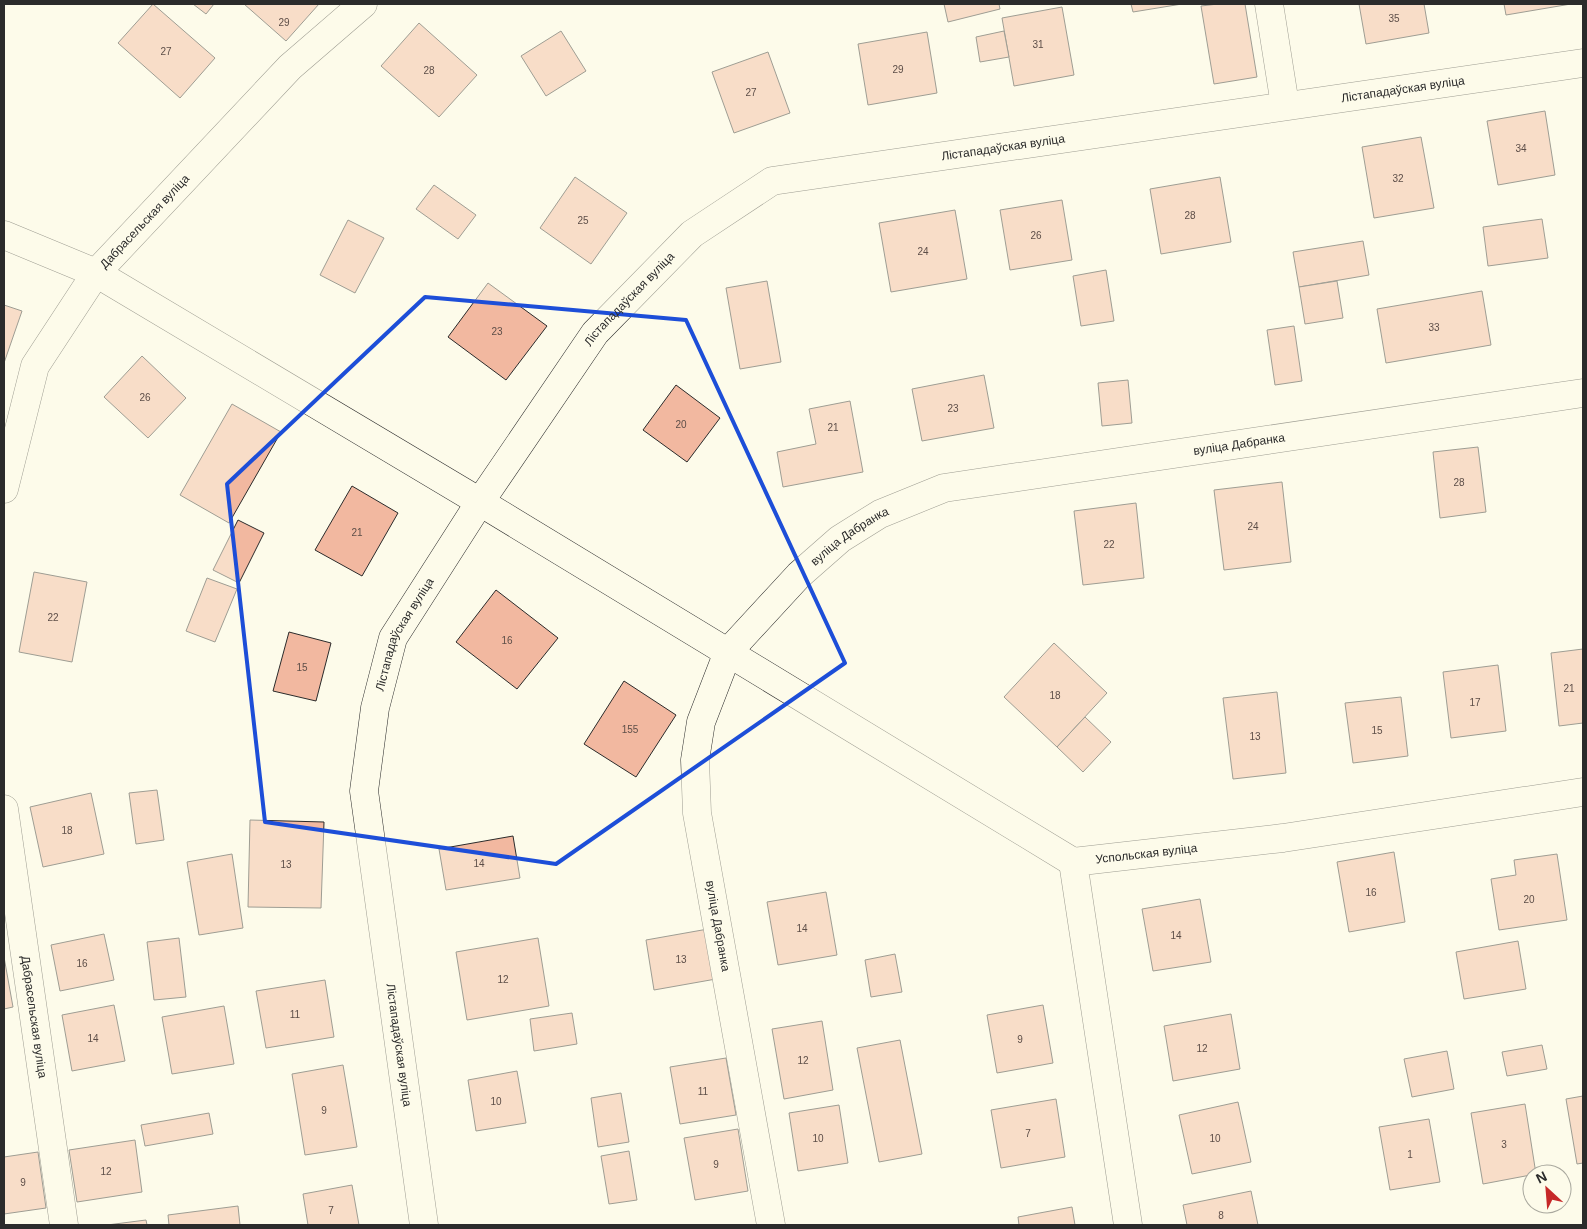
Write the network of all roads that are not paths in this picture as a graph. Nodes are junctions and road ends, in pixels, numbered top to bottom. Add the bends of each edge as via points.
1 (363, 4) edge
2 (1269, 4) edge
3 (1583, 63) edge
4 (1285, 105) junction
5 (4, 235) edge
6 (96, 273) junction
7 (1583, 393) edge
8 (4, 489) edge
9 (480, 502) junction
10 (728, 652) junction
11 (1583, 792) edge
12 (4, 809) edge
13 (1073, 862) junction
14 (64, 1225) edge
15 (424, 1225) edge
16 (771, 1225) edge
17 (1128, 1225) edge

1 - 6 street, Дабрасельская вуліца via 290,67
2 - 4 street
3 - 4 street, Лістападаўская вуліца
4 - 9 street, Лістападаўская вуліца via 772,180 692,234 595,333
5 - 6 street
6 - 8 street, Дабрасельская вуліца via 36,366
6 - 9 street
7 - 10 street, вуліца Дабранка via 944,488 880,514 840,539 799,575
9 - 10 street
9 - 15 street, Лістападаўская вуліца via 393,638 375,708 364,791
10 - 13 street
10 - 16 street, вуліца Дабранка via 701,722 695,760 697,813
11 - 13 street, Успольская вуліца via 1283,838
12 - 14 street, Дабрасельская вуліца
13 - 17 street

